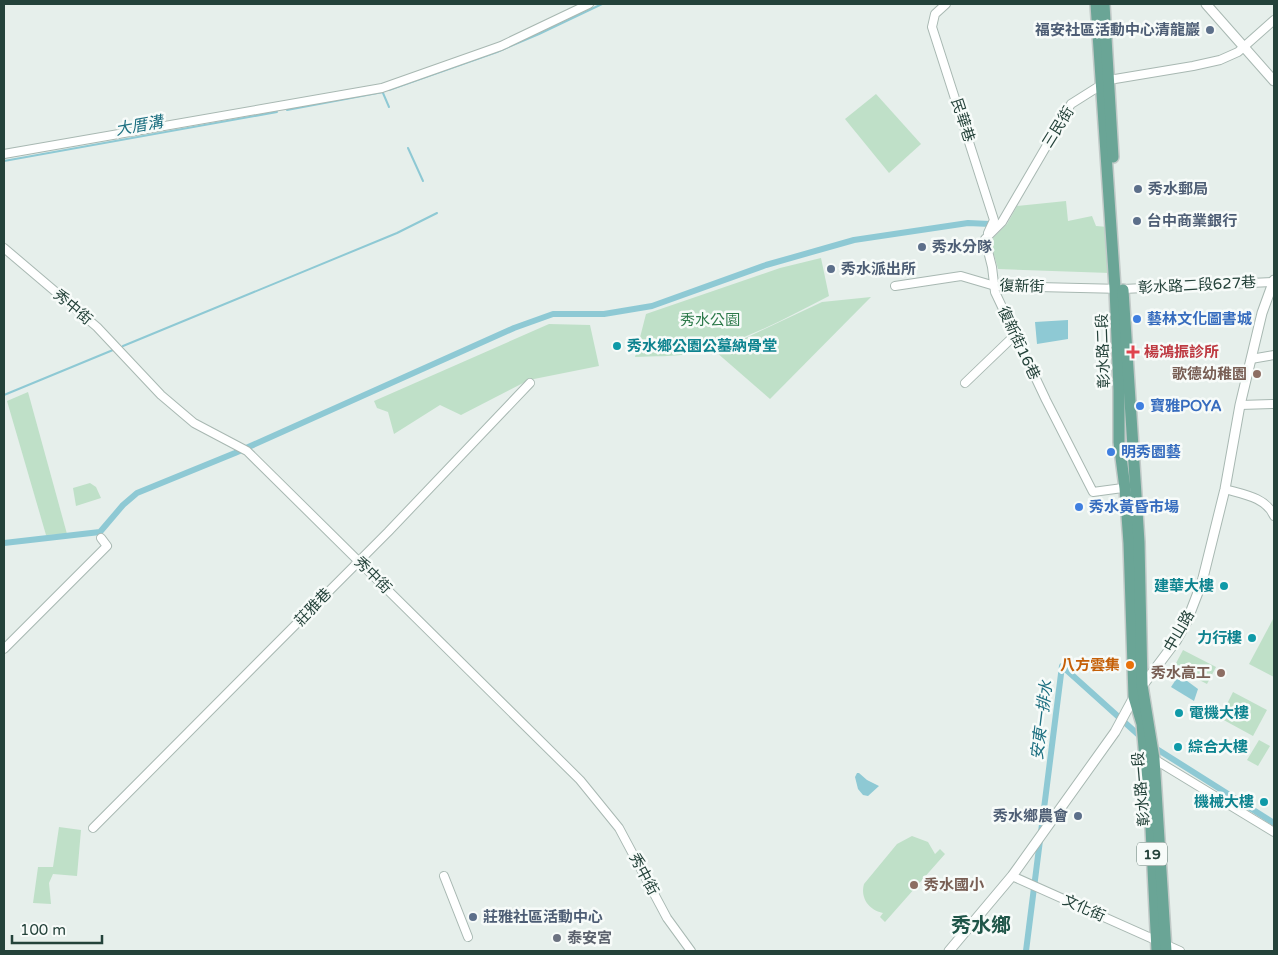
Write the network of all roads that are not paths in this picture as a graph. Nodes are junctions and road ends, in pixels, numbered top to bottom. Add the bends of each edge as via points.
1 (589, 4) edge
2 (946, 4) edge
3 (1096, 4) edge
4 (1104, 4) edge
5 (1206, 4) edge
6 (1274, 20) edge
7 (1244, 46) junction
8 (1274, 81) edge
9 (1105, 82) junction
10 (4, 154) edge
11 (985, 239) junction
12 (4, 248) edge
13 (1274, 281) edge
14 (895, 286) dead end
15 (995, 286) junction
16 (1120, 288) junction
17 (1015, 335) junction
18 (1274, 354) edge
19 (1251, 359) junction
20 (530, 383) dead end
21 (965, 383) dead end
22 (1274, 404) edge
23 (1240, 405) junction
24 (1130, 487) junction
25 (1225, 489) junction
26 (1274, 516) edge
27 (100, 538) dead end
28 (1134, 543) junction
29 (358, 560) junction
30 (4, 649) edge
31 (1142, 685) junction
32 (1134, 697) junction
33 (1150, 758) junction
34 (93, 828) dead end
35 (1274, 832) edge
36 (444, 876) dead end
37 (1012, 876) junction
38 (468, 937) dead end
39 (1161, 947) edge
40 (691, 951) edge
41 (949, 951) edge
42 (1180, 951) edge

1 - 10 street via 501,46 382,88
2 - 11 street, 民華巷 via 936,14 932,27 994,220
3 - 9 main road, 彰水路二段 / 19
4 - 9 main road, 彰水路二段 / 19
5 - 7 street
6 - 7 street, 三民街
7 - 8 street
7 - 9 street, 三民街 via 1220,60
9 - 11 street, 三民街 via 1071,104 1002,222
9 - 16 main road, 彰水路二段 / 19
11 - 15 street
12 - 29 street, 秀中街 via 97,327 161,395 194,423 247,451
13 - 16 street, 彰水路二段627巷
13 - 19 street, 中山路
14 - 15 street, 復新街 via 961,276
15 - 16 street, 復新街
15 - 17 street, 復新街16巷
16 - 24 main road, 彰水路二段 / 19
17 - 21 street
17 - 24 street, 復新街16巷 via 1093,492
18 - 19 street
19 - 23 street, 中山路
20 - 29 street, 莊雅巷
22 - 23 street
23 - 25 street, 中山路
24 - 28 main road, 彰水路二段 / 19
25 - 26 street via 1264,503
25 - 31 street, 中山路 via 1195,604 1176,641
27 - 30 street via 107,546
28 - 31 main road, 彰水路二段 / 19
28 - 32 main road, 彰水路二段 / 19
29 - 34 street, 莊雅巷
29 - 40 street, 秀中街 via 580,780 619,828 667,918
31 - 32 street, 中山路
31 - 33 main road, 彰水路一段 / 19 via 1151,732
32 - 33 main road, 彰水路一段 / 19
32 - 37 street, 中山路 via 1115,732
33 - 35 street
33 - 39 main road, 彰水路一段 / 19
36 - 38 street
37 - 39 street, 文化街
37 - 41 street, 中山路
39 - 42 street, 文化街

